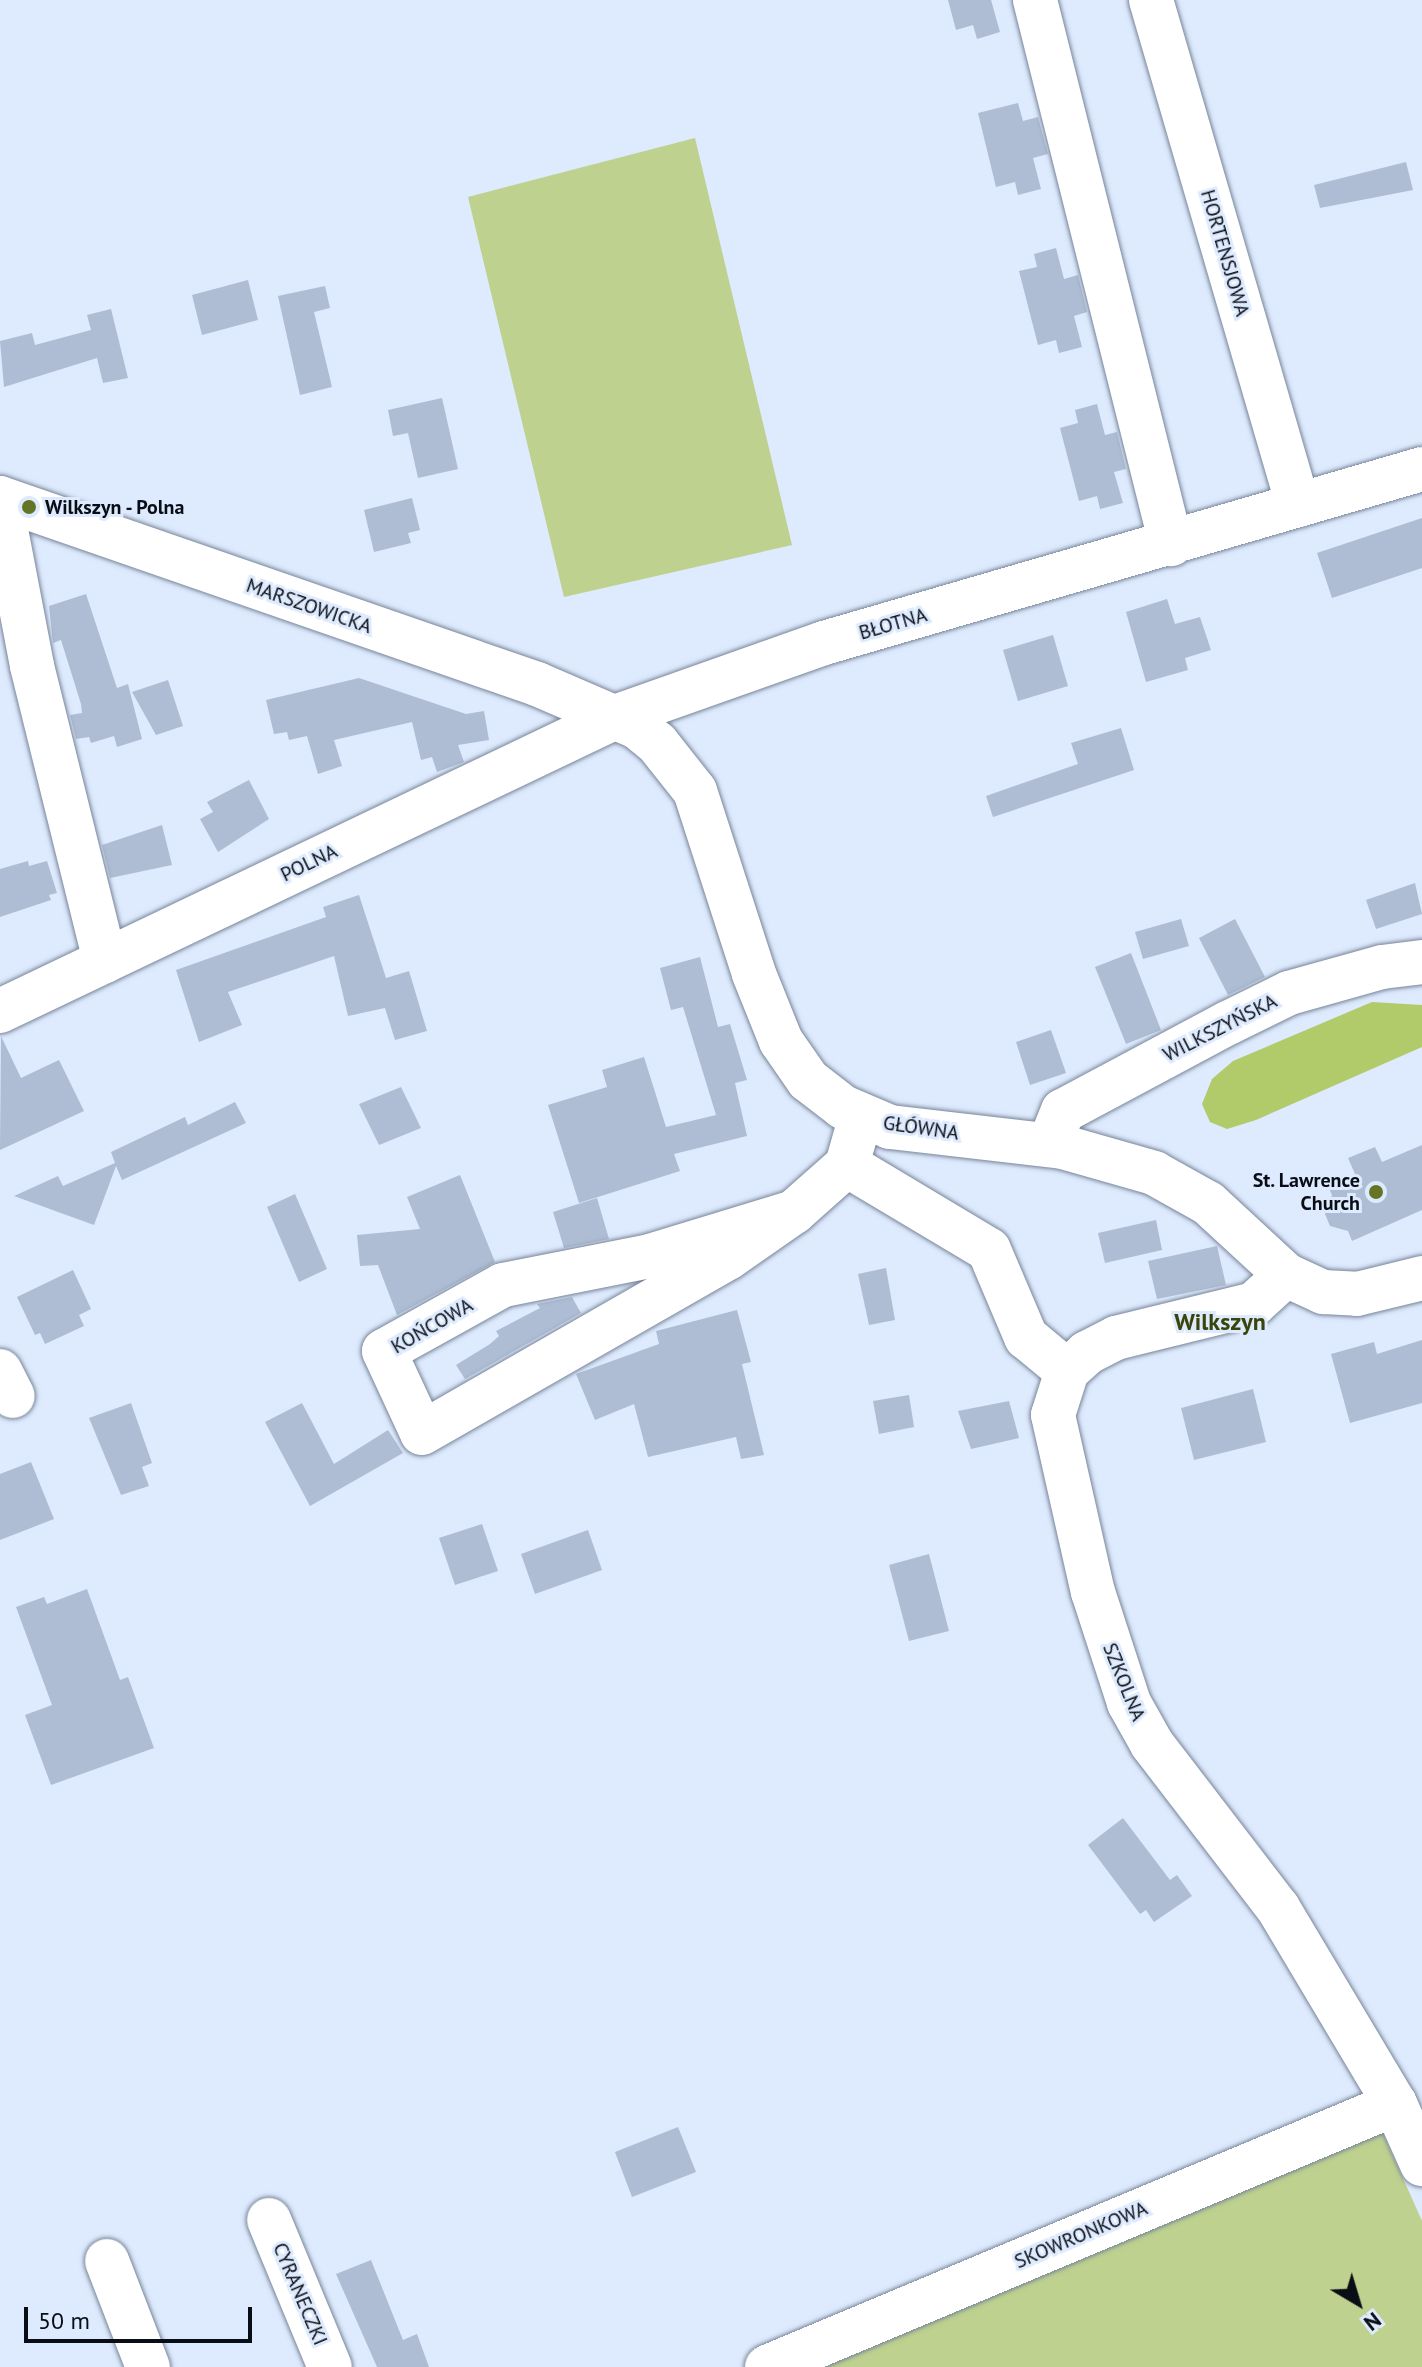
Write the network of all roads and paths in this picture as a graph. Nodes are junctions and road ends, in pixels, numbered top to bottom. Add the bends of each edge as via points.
1 (1035, 0) edge
2 (1151, 0) edge
3 (1422, 469) edge
4 (0, 498) edge
5 (1298, 505) junction
6 (1171, 544) junction
7 (618, 716) junction
8 (105, 961) junction
9 (1422, 962) edge
10 (0, 1011) edge
11 (861, 1116) junction
12 (1049, 1145) junction
13 (847, 1165) junction
14 (794, 1212) junction
15 (1286, 1275) junction
16 (1422, 1278) edge
17 (1067, 1371) junction
18 (1395, 2104) junction
19 (1422, 2164) edge
20 (269, 2220) dead end
21 (107, 2261) dead end
22 (148, 2367) edge
23 (330, 2367) edge
24 (767, 2367) edge

1 - 6 street
2 - 5 street, HORTENSJOWA
3 - 5 street, BŁOTNA
4 - 7 street, MARSZOWICKA
4 - 8 street, MARSZOWICKA via 32,666
5 - 6 street, BŁOTNA
6 - 7 street, BŁOTNA via 824,643
7 - 8 street, POLNA
7 - 11 street, GŁÓWNA via 657,743 695,791 781,1041 808,1080
8 - 10 street, POLNA
9 - 12 street, WILKSZYŃSKA via 1382,967 1289,993 1063,1111
11 - 12 street, GŁÓWNA via 890,1127
11 - 13 street
12 - 15 street, GŁÓWNA via 1182,1184
13 - 14 street, KOŃCOWA
13 - 17 street via 989,1250 1026,1337
14 - 14 street, KOŃCOWA via 650,1256 503,1285 384,1351 422,1433 728,1258
15 - 16 street, GŁÓWNA via 1339,1294
15 - 17 street via 1254,1304 1116,1338
17 - 18 street, SZKOLNA via 1053,1415 1057,1444 1093,1592 1129,1703 1152,1744 1278,1908
18 - 19 street, SZKOLNA
18 - 24 street, SKOWRONKOWA
20 - 23 street, CYRANECZKI
21 - 22 street

